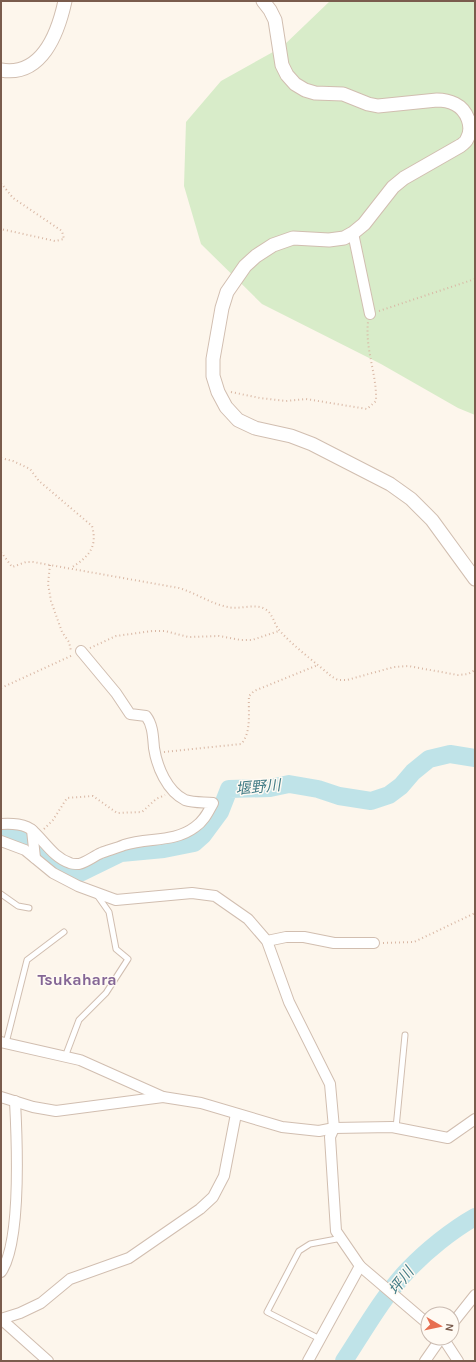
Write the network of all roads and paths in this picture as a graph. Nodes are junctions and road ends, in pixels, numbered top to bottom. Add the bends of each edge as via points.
1 (65, 1) edge
2 (263, 1) edge
3 (1, 70) edge
4 (1, 183) edge
5 (1, 229) edge
6 (353, 233) junction
7 (475, 279) edge
8 (370, 314) junction
9 (218, 392) junction
10 (1, 458) edge
11 (1, 552) edge
12 (50, 565) junction
13 (71, 568) junction
14 (475, 579) edge
15 (279, 631) junction
16 (81, 651) junction
17 (71, 656) junction
18 (319, 665) junction
19 (475, 670) edge
20 (1, 688) edge
21 (155, 753) junction
22 (173, 791) junction
23 (1, 824) edge
24 (34, 833) junction
25 (1, 841) edge
26 (35, 856) junction
27 (96, 892) junction
28 (1, 894) edge
29 (29, 908) dead end
30 (475, 913) edge
31 (64, 932) dead end
32 (267, 941) junction
33 (374, 943) joint
34 (405, 1036) dead end
35 (3, 1042) edge
36 (66, 1057) junction
37 (164, 1096) junction
38 (1, 1097) edge
39 (15, 1101) junction
40 (236, 1114) junction
41 (475, 1118) edge
42 (334, 1128) junction
43 (396, 1128) junction
44 (342, 1238) junction
45 (360, 1266) junction
46 (1, 1272) edge
47 (475, 1295) edge
48 (460, 1314) edge
49 (420, 1317) edge
50 (1, 1319) edge
51 (320, 1339) junction
52 (436, 1346) edge
53 (448, 1346) edge
54 (48, 1361) edge
55 (308, 1361) edge
56 (425, 1361) edge
57 (458, 1361) edge

1 - 3 street via 53,36 41,58 21,70
2 - 6 street via 275,20 282,65 295,84 305,90 343,94 378,106 446,100 462,108 469,122 467,140 404,178
4 - 5 path via 13,198 62,231 64,239 55,241
6 - 8 street
6 - 9 street via 344,238 329,240 293,238 273,245 245,266 227,292 222,308 213,359 213,376
7 - 8 path
8 - 9 path via 367,337 376,401 368,409 306,399 286,401
9 - 14 street via 226,407 238,420 255,428 291,436 312,444 390,484 411,499 432,520
10 - 13 path via 30,469 39,481 92,526 95,536 92,548 85,559
11 - 12 path via 12,567 26,562
12 - 13 path
12 - 17 path via 48,584 51,601 62,632 69,642
13 - 15 path via 179,588 230,608 263,607
15 - 16 path via 252,640 219,636 188,637 165,631 152,631 116,636
15 - 18 path
16 - 17 path
16 - 21 street via 130,714 146,716 150,722
17 - 20 path
18 - 19 path via 338,680 347,680 394,667 408,666 458,675
18 - 21 path via 254,690 249,696 247,731 242,744
21 - 22 street via 162,774
22 - 24 path via 156,800 142,812 117,813 92,796 67,798 53,820
22 - 24 street via 185,800 213,803 205,817 183,834 166,839 132,842 79,864 62,859
23 - 24 street via 20,825
24 - 26 street
25 - 26 street
26 - 27 street via 53,873
27 - 32 street via 116,900 192,893 215,896 248,919
27 - 36 lane via 108,912 116,949 128,959 106,993 79,1020
28 - 29 lane via 18,906
30 - 33 path via 414,942
31 - 35 lane via 27,960
32 - 33 street via 304,937 334,943
32 - 42 street via 289,1002 330,1084
34 - 43 lane
35 - 36 street
36 - 37 street via 80,1060
37 - 39 street via 56,1111
37 - 40 street via 201,1103
38 - 39 street
39 - 46 street via 17,1139 14,1225 10,1248
40 - 42 street via 282,1127 319,1131
40 - 50 street via 224,1176 214,1197 129,1258 70,1279 41,1303
41 - 43 street via 448,1138
42 - 43 street
42 - 44 street via 330,1136 336,1231
44 - 45 street
44 - 51 lane via 310,1244 299,1251 267,1312
45 - 49 street
45 - 51 street
47 - 48 street
50 - 54 street
51 - 55 street
52 - 56 street
53 - 57 street

